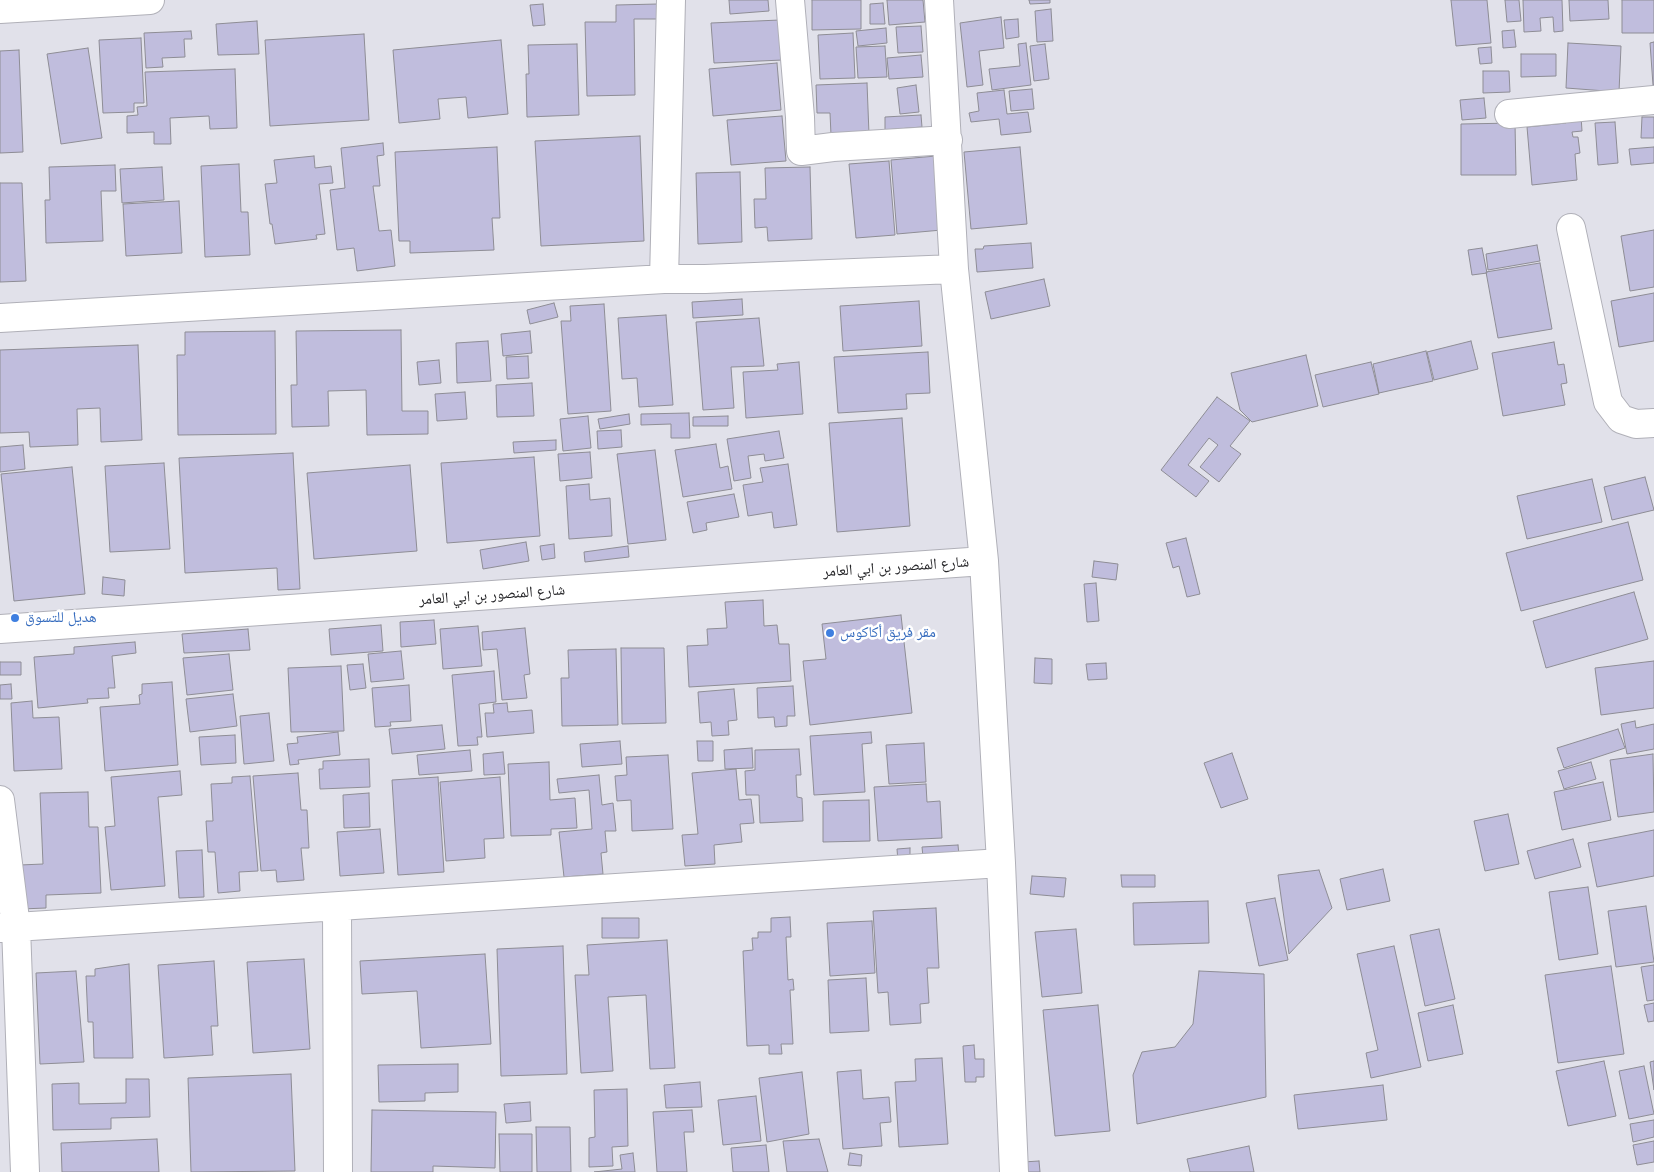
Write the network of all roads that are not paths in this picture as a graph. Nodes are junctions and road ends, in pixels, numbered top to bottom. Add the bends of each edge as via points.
1 (150, 0) edge
2 (671, 0) edge
3 (790, 0) edge
4 (939, 0) edge
5 (0, 9) edge
6 (1654, 100) edge
7 (1509, 114) dead end
8 (948, 140) junction
9 (1571, 228) dead end
10 (954, 268) junction
11 (664, 279) junction
12 (0, 318) edge
13 (1653, 431) edge
14 (984, 561) junction
15 (0, 629) edge
16 (0, 800) edge
17 (1001, 863) junction
18 (337, 907) junction
19 (8, 928) edge
20 (1010, 1171) edge
21 (25, 1172) edge
22 (338, 1172) edge

1 - 5 street
2 - 11 street
3 - 8 street via 801,151
4 - 8 street
6 - 7 street
8 - 10 street
9 - 13 street via 1608,402 1621,419
10 - 11 street
10 - 14 street
11 - 12 street
14 - 15 street, شارع المنصور بن ابي العامر
14 - 17 street
16 - 19 street
17 - 18 street
17 - 20 street
18 - 19 street
18 - 22 street
19 - 21 street

